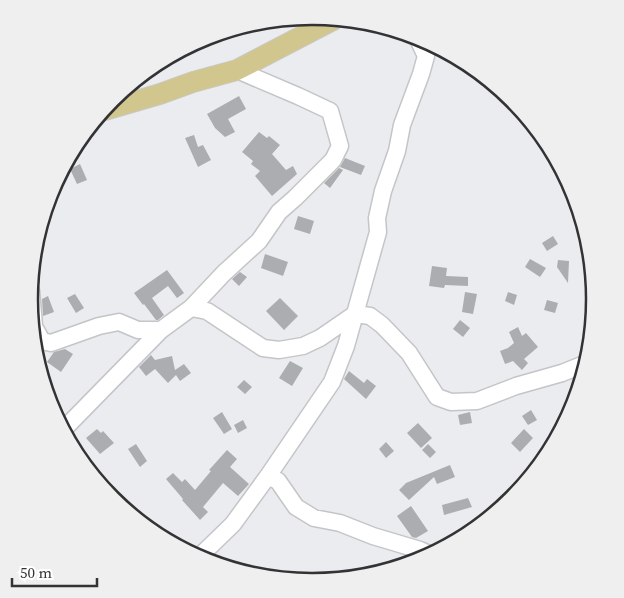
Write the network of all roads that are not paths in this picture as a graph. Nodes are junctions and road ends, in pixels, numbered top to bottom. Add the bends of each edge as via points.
1 (322, 26) edge
2 (422, 48) edge
3 (237, 70) junction
4 (116, 107) edge
5 (191, 308) junction
6 (355, 314) junction
7 (161, 330) junction
8 (41, 338) edge
9 (578, 367) edge
10 (68, 424) edge
11 (268, 476) junction
12 (421, 550) edge
13 (205, 551) edge

1 - 3 main road
2 - 6 street via 426,56 383,191 377,218 378,232
3 - 4 main road
3 - 5 street via 330,111 340,146 333,160 279,212 259,241
5 - 6 street via 207,311 263,348 279,350 303,346 320,338
5 - 7 street
6 - 9 street via 370,316 382,325 409,353 437,397 450,402 477,402
6 - 11 street via 332,382
7 - 8 street via 138,330 119,322 51,343
7 - 10 street
11 - 12 street via 278,481 296,507 314,518 340,523
11 - 13 street via 233,524

